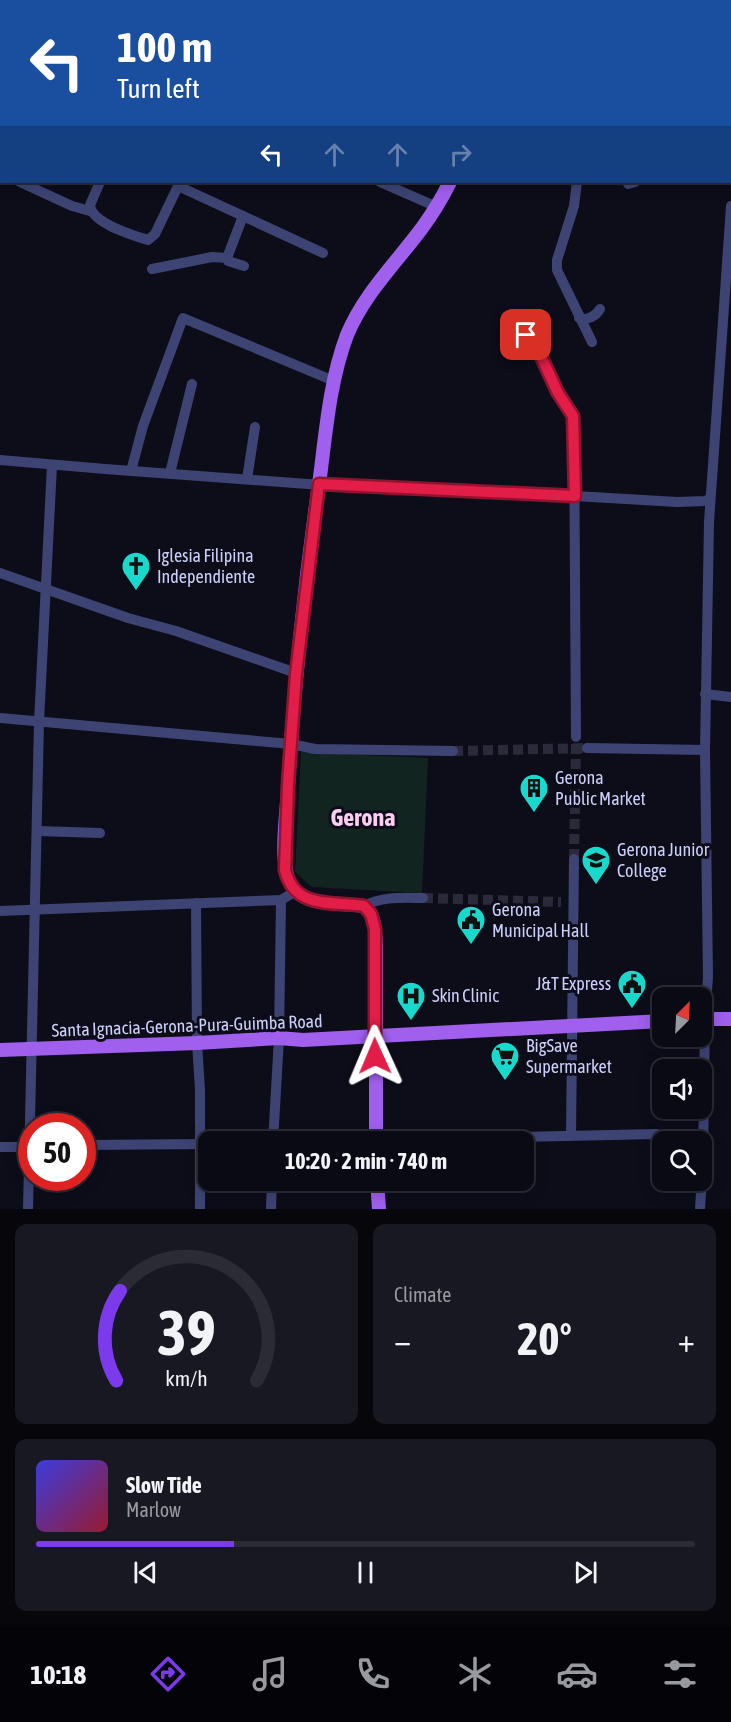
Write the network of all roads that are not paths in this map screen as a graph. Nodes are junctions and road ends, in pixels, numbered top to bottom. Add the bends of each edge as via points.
1 (22, 183) edge
2 (100, 183) edge
3 (382, 183) edge
4 (449, 183) edge
5 (577, 183) edge
6 (179, 184) edge
7 (731, 206) edge
8 (437, 207) junction
9 (90, 211) junction
10 (243, 216) junction
11 (323, 253) dead end
12 (227, 258) junction
13 (244, 266) dead end
14 (152, 269) dead end
15 (600, 309) dead end
16 (579, 318) junction
17 (525, 332) dead end
18 (592, 342) dead end
19 (334, 381) junction
20 (192, 384) dead end
21 (255, 427) dead end
22 (0, 460) edge
23 (52, 465) junction
24 (131, 471) junction
25 (170, 473) junction
26 (248, 479) junction
27 (319, 484) junction
28 (575, 496) junction
29 (710, 499) junction
30 (0, 573) edge
31 (46, 590) junction
32 (296, 674) junction
33 (705, 694) junction
34 (731, 697) edge
35 (0, 718) edge
36 (39, 722) junction
37 (576, 737) tunnel mouth
38 (291, 744) junction
39 (586, 748) tunnel mouth
40 (705, 750) junction
41 (453, 751) tunnel mouth
42 (38, 831) junction
43 (100, 833) dead end
44 (574, 859) tunnel mouth
45 (296, 891) junction
46 (423, 898) tunnel mouth
47 (281, 900) junction
48 (561, 902) tunnel mouth
49 (573, 902) junction
50 (196, 903) junction
51 (364, 906) junction
52 (35, 910) junction
53 (0, 911) edge
54 (707, 987) edge
55 (712, 1018) edge
56 (731, 1019) edge
57 (652, 1022) edge
58 (571, 1027) junction
59 (374, 1035) junction
60 (279, 1038) junction
61 (197, 1043) junction
62 (703, 1047) edge
63 (31, 1049) junction
64 (0, 1050) edge
65 (31, 1113) edge
66 (203, 1131) edge
67 (274, 1131) edge
68 (376, 1131) edge
69 (571, 1134) junction
70 (652, 1134) edge
71 (534, 1135) edge
72 (96, 1144) edge
73 (198, 1144) edge
74 (0, 1147) edge
75 (18, 1147) edge
76 (29, 1191) edge
77 (201, 1191) edge
78 (272, 1191) edge
79 (378, 1191) edge
80 (28, 1209) edge
81 (200, 1209) edge
82 (271, 1209) edge
83 (379, 1209) edge
84 (700, 1209) edge

1 - 9 street
2 - 9 street
3 - 8 street
4 - 8 main road
5 - 16 street via 556,265
6 - 9 street via 155,234 148,240 101,221
6 - 10 street
7 - 29 street
8 - 19 main road via 355,317
10 - 11 street
10 - 12 street
12 - 13 street
12 - 14 street via 212,257
15 - 16 street via 596,315
16 - 18 street
17 - 28 street via 573,416
19 - 24 street via 183,318 143,426
19 - 27 main road
20 - 25 street
21 - 26 street
22 - 23 street
23 - 24 street
23 - 31 street
24 - 25 street
25 - 26 street
26 - 27 street
27 - 28 street
27 - 32 main road
28 - 29 street via 677,502
28 - 37 street
29 - 33 street
30 - 31 street
31 - 32 street
31 - 36 street
32 - 38 main road
33 - 34 street
33 - 40 street
35 - 36 street
36 - 38 street
36 - 42 street
38 - 41 street via 315,749
38 - 45 main road via 285,861 288,878
39 - 40 street
40 - 54 street
42 - 43 street
42 - 52 street
44 - 49 street
45 - 47 street
45 - 51 main road via 314,901
46 - 51 street via 386,898
47 - 50 street
47 - 60 street
48 - 49 street
49 - 58 street
50 - 52 street
50 - 61 street
51 - 59 main road via 375,929
52 - 53 street
52 - 63 street
55 - 56 main road
57 - 58 main road, Santa Ignacia-Gerona-Pura-Guimba Road
58 - 59 main road, Santa Ignacia-Gerona-Pura-Guimba Road
58 - 69 street
59 - 60 main road, Santa Ignacia-Gerona-Pura-Guimba Road
59 - 68 main road
60 - 61 main road, Santa Ignacia-Gerona-Pura-Guimba Road
60 - 67 street
61 - 63 main road, Santa Ignacia-Gerona-Pura-Guimba Road
61 - 66 street
62 - 84 street
63 - 64 main road, Santa Ignacia-Gerona-Pura-Guimba Road
63 - 65 street
69 - 70 street
69 - 71 street
72 - 73 street
74 - 75 street
76 - 80 street
77 - 81 street
78 - 82 street
79 - 83 main road

